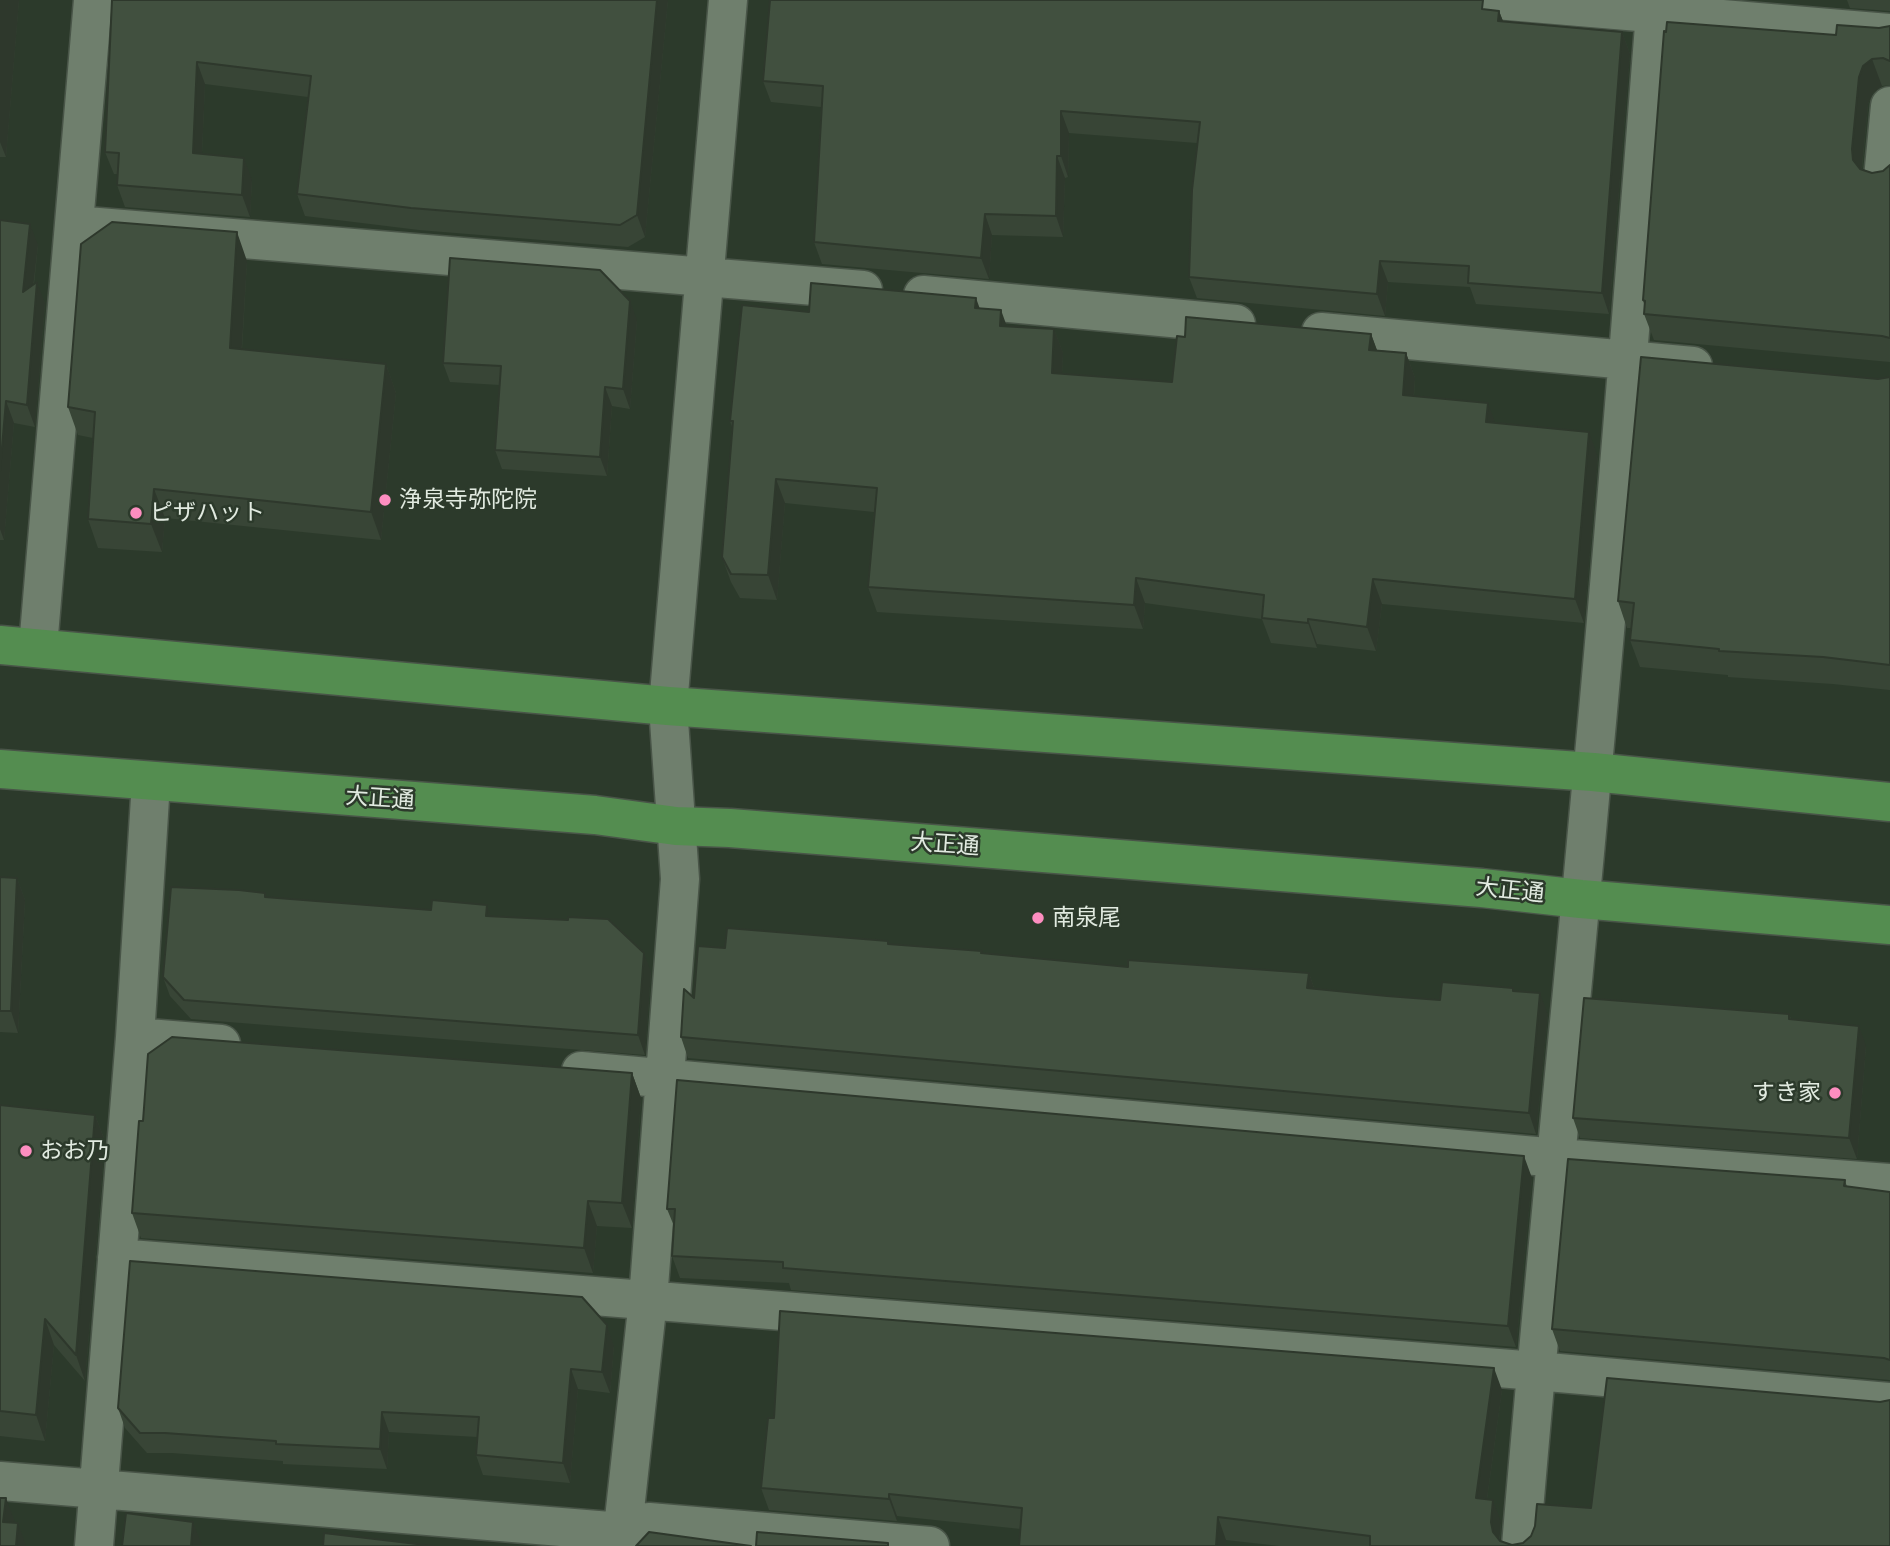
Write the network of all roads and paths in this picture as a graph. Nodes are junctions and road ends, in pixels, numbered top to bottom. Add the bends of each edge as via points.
1 (93, 0) edge
2 (728, 0) edge
3 (1496, 0) edge
4 (1655, 13) junction
5 (1890, 33) edge
6 (1890, 106) edge
7 (1883, 178) edge
8 (74, 225) junction
9 (705, 275) junction
10 (1628, 360) junction
11 (1724, 369) edge
12 (0, 645) edge
13 (38, 647) junction
14 (668, 706) junction
15 (0, 769) edge
16 (1593, 772) junction
17 (151, 782) junction
18 (1890, 802) edge
19 (676, 826) junction
20 (1581, 899) junction
21 (1890, 925) edge
22 (135, 1037) junction
23 (260, 1047) edge
24 (552, 1069) edge
25 (663, 1078) junction
26 (1558, 1158) junction
27 (1890, 1183) edge
28 (117, 1258) junction
29 (648, 1300) junction
30 (1536, 1371) junction
31 (1890, 1402) edge
32 (0, 1481) edge
33 (99, 1490) junction
34 (621, 1539) edge
35 (94, 1546) edge
36 (930, 1546) edge
37 (1521, 1546) edge

1 - 8 street
2 - 9 street
3 - 4 street
4 - 5 street
4 - 10 street
6 - 7 street
8 - 9 street
8 - 13 street
9 - 10 street
9 - 14 street
10 - 11 street
10 - 16 street
12 - 13 main road
13 - 14 main road
14 - 16 main road
14 - 19 street
15 - 17 main road, 大正通
16 - 18 main road
16 - 20 street
17 - 19 main road, 大正通 via 595,815
17 - 22 street
19 - 20 main road, 大正通
19 - 25 street via 680,879
20 - 21 main road, 大正通
20 - 26 street
22 - 23 street
22 - 28 street
24 - 25 street
25 - 26 street
25 - 29 street
26 - 27 street
26 - 30 street
28 - 29 street
28 - 33 street
29 - 30 street
29 - 34 street
30 - 31 street
30 - 37 street
32 - 33 street
33 - 34 street
33 - 35 street
34 - 36 street via 649,1522

